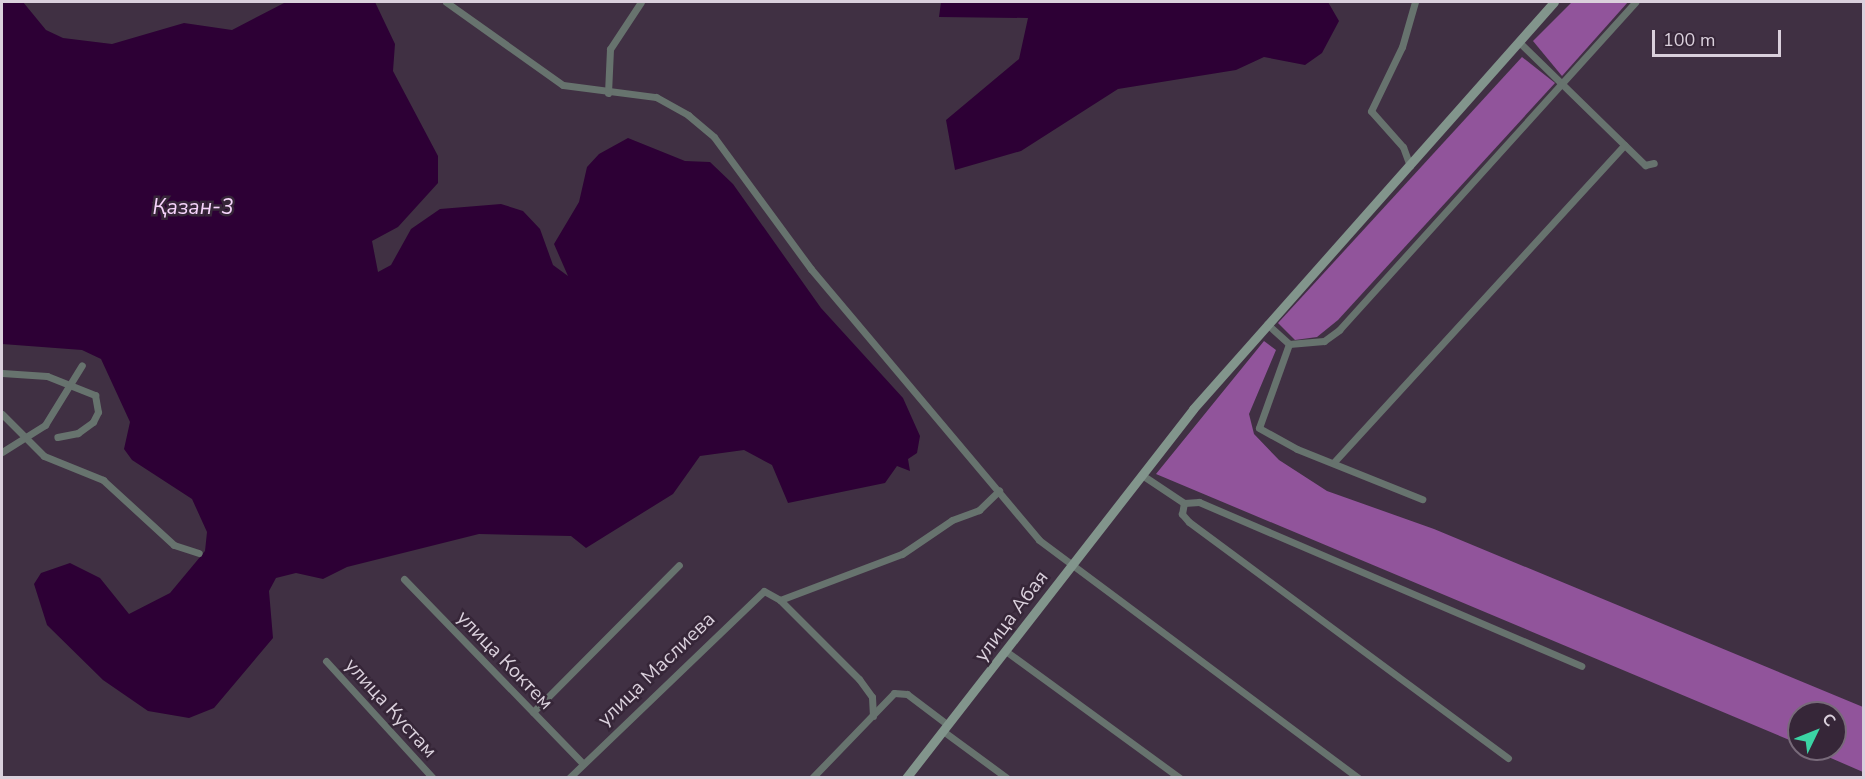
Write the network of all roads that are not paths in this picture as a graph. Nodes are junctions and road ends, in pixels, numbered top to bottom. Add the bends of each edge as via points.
1 (446, 2) edge
2 (641, 2) edge
3 (1415, 2) edge
4 (1554, 2) edge
5 (1635, 2) edge
6 (1520, 43) junction
7 (1562, 84) junction
8 (608, 93) junction
9 (1624, 146) junction
10 (1654, 163) dead end
11 (1410, 168) junction
12 (1267, 324) junction
13 (1289, 344) junction
14 (82, 365) dead end
15 (2, 373) edge
16 (72, 383) junction
17 (2, 414) edge
18 (22, 437) junction
19 (57, 437) dead end
20 (2, 452) edge
21 (1334, 462) junction
22 (1142, 475) junction
23 (999, 491) junction
24 (1422, 499) dead end
25 (1184, 503) junction
26 (199, 553) dead end
27 (679, 565) dead end
28 (1070, 568) junction
29 (404, 579) dead end
30 (780, 600) junction
31 (1007, 652) junction
32 (326, 661) dead end
33 (1581, 666) dead end
34 (533, 712) junction
35 (873, 716) junction
36 (946, 728) junction
37 (1508, 758) dead end
38 (583, 764) junction
39 (432, 777) edge
40 (569, 777) edge
41 (812, 777) edge
42 (906, 777) edge
43 (1007, 777) edge
44 (1180, 777) edge
45 (1358, 777) edge

1 - 8 street via 563,85
2 - 8 street via 610,49
3 - 11 street via 1402,47 1371,111 1403,147
4 - 6 main road, улица Абая
5 - 7 street
6 - 7 street
6 - 11 main road, улица Абая
7 - 9 street
7 - 13 street via 1339,330 1324,341
8 - 23 street via 669,101 714,137 811,269
9 - 10 street via 1645,165
9 - 21 street
11 - 12 main road, улица Абая
12 - 13 street
12 - 22 main road, улица Абая
13 - 21 street via 1259,428
14 - 16 street
15 - 16 street
16 - 18 street via 45,425
16 - 19 street via 95,395 98,412 84,430
17 - 18 street
18 - 20 street
18 - 26 street via 44,456 103,480 174,545
21 - 24 street
22 - 25 street
22 - 28 main road, улица Абая
23 - 28 street
23 - 30 street via 979,510 952,520 902,554
25 - 33 street via 1199,502
25 - 37 street via 1182,514 1189,522
27 - 34 street
28 - 31 main road, улица Абая
28 - 45 street
29 - 34 street, улица Коктем
30 - 35 street via 867,688
30 - 38 street, улица Маслиева via 769,591 747,604
31 - 36 main road, улица Абая
31 - 44 street
32 - 39 street, улица Кустам
34 - 38 street, улица Коктем
35 - 36 street via 901,692
35 - 41 street
36 - 42 main road, улица Абая
36 - 43 street
38 - 40 street, улица Маслиева

